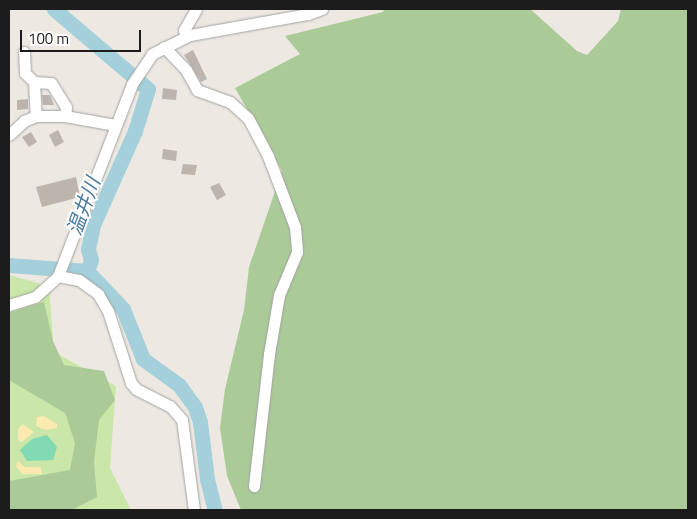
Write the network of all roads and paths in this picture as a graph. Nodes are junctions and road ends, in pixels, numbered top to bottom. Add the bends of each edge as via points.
1 (196, 9) edge
2 (322, 9) edge
3 (186, 36) junction
4 (164, 47) junction
5 (24, 52) dead end
6 (34, 82) junction
7 (36, 116) junction
8 (65, 116) junction
9 (115, 126) junction
10 (9, 135) edge
11 (58, 276) junction
12 (9, 305) edge
13 (254, 486) dead end
14 (194, 510) edge

1 - 3 street via 184,30
2 - 3 street
3 - 4 street
4 - 9 street via 141,68
4 - 13 street via 186,70 197,90 230,102 248,118 268,156 295,227 297,252 278,296
5 - 6 street via 25,73
6 - 7 street
6 - 8 street via 51,83 66,107
7 - 8 street
7 - 10 street via 24,121
8 - 9 street
9 - 11 street
11 - 12 street via 35,297
11 - 14 street via 79,280 98,294 108,311 131,383 136,390 170,406 182,420

